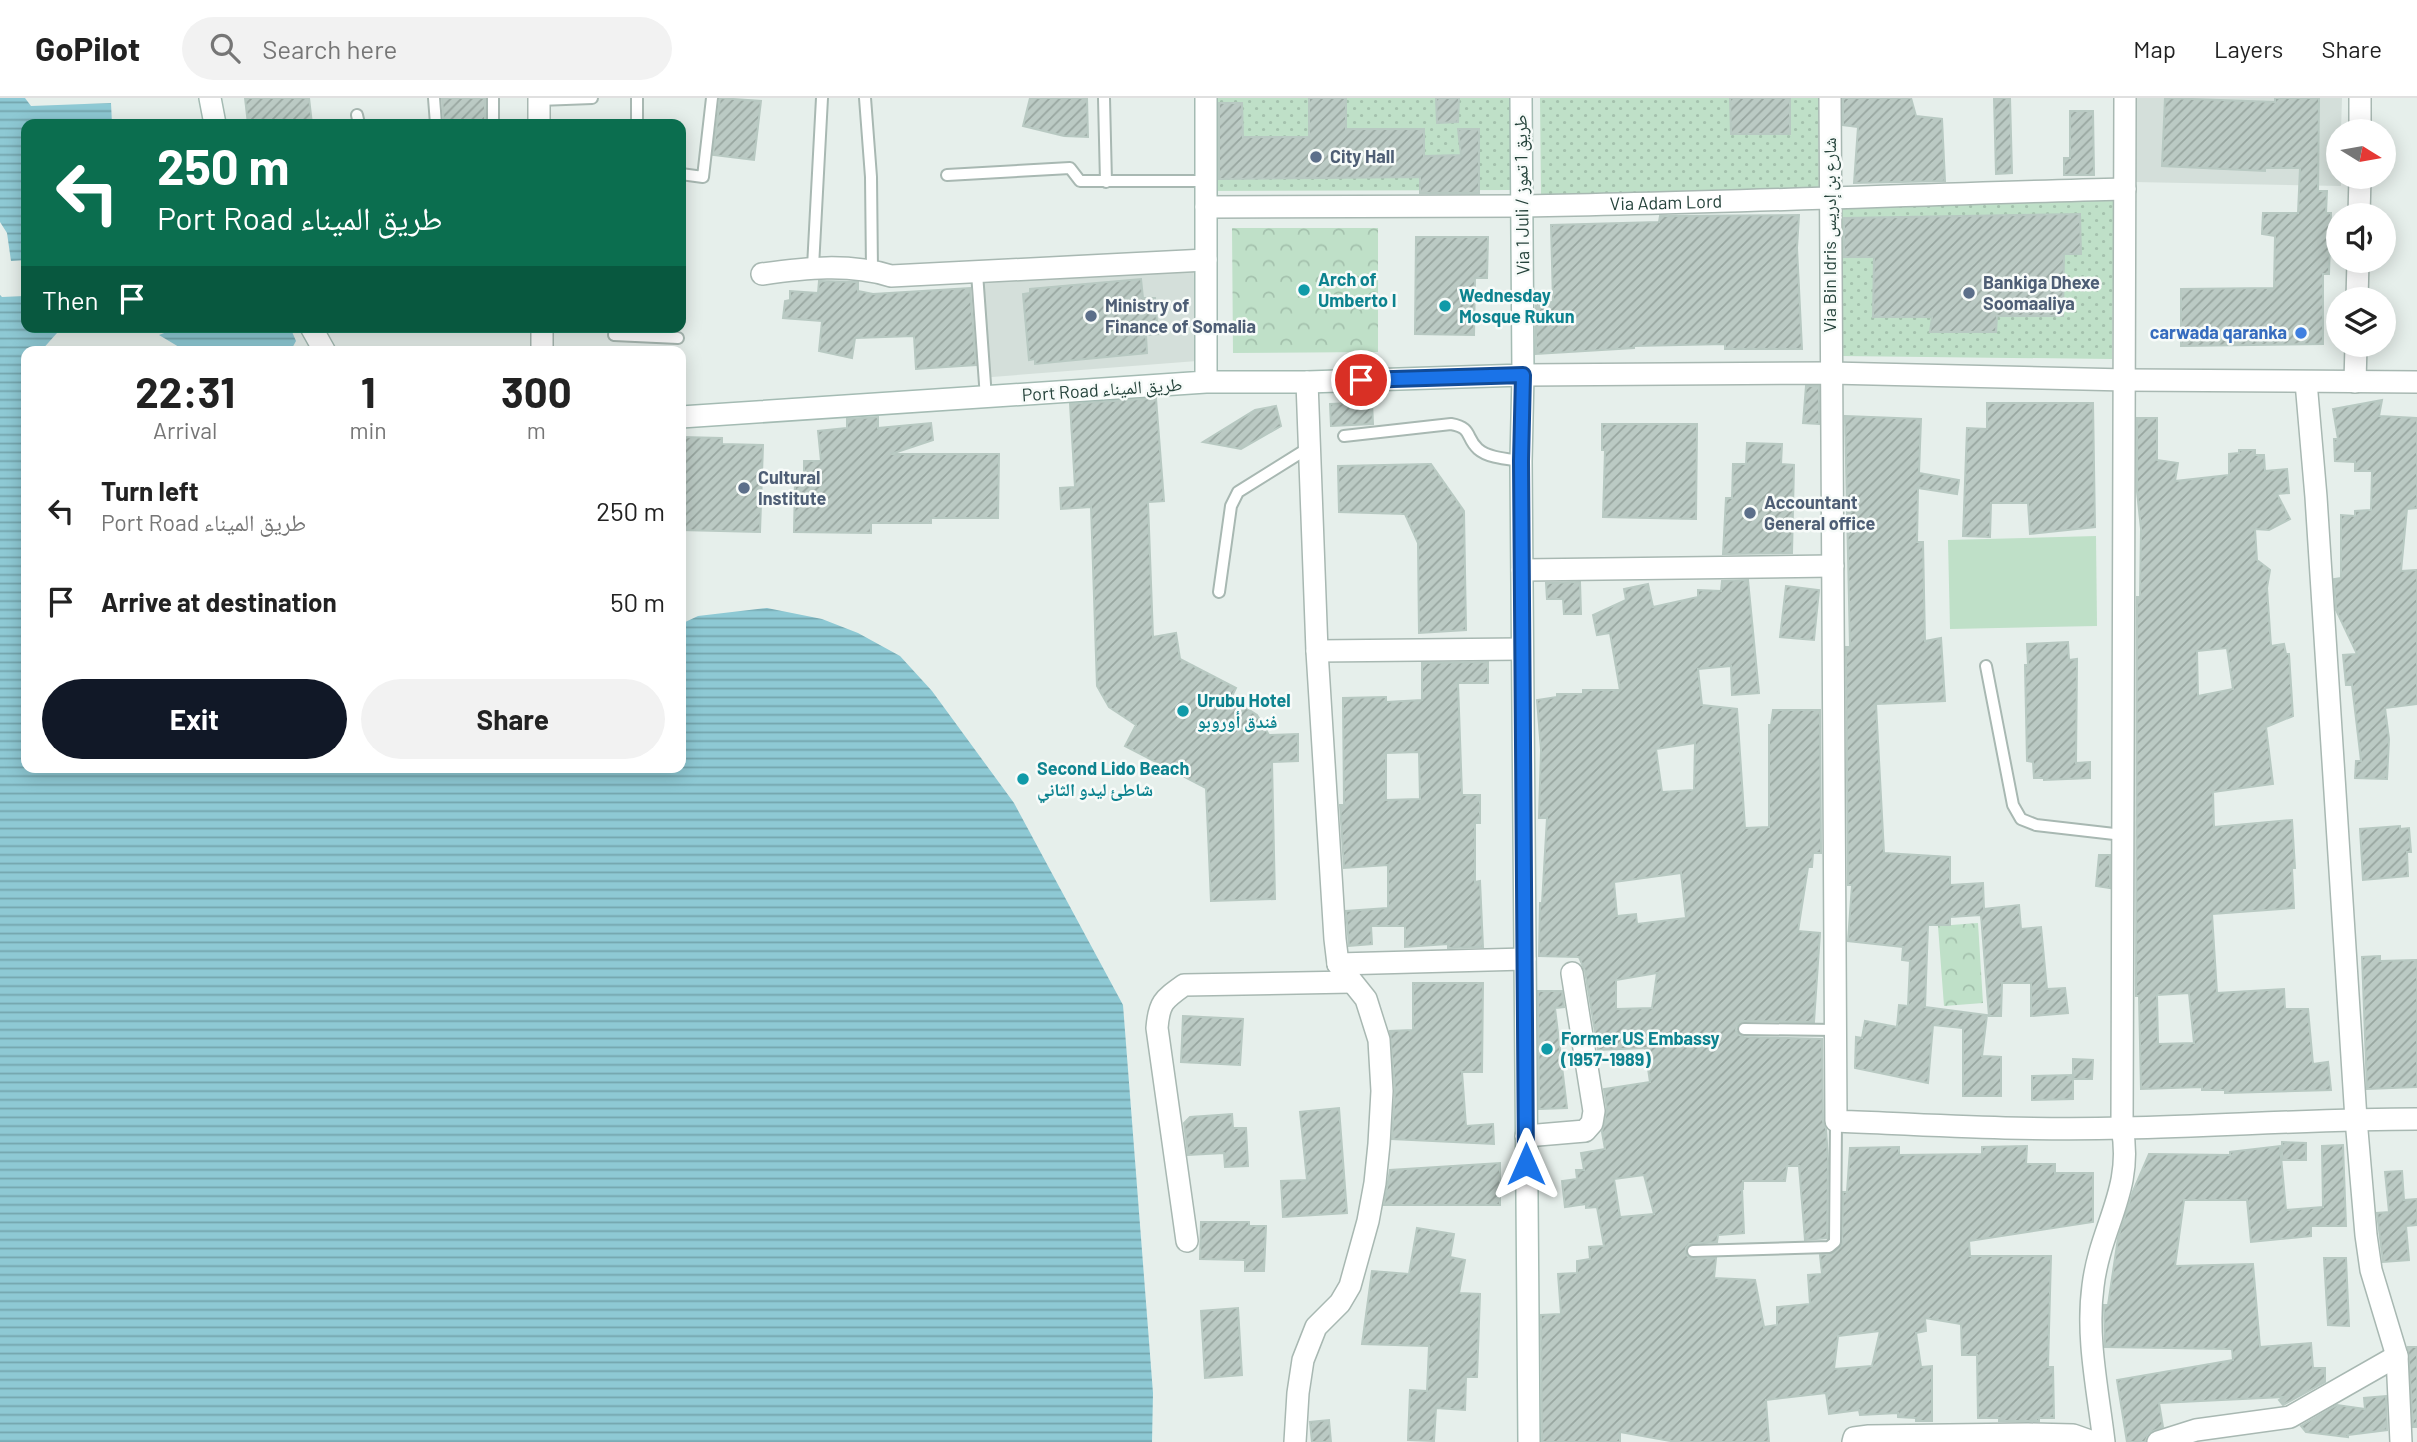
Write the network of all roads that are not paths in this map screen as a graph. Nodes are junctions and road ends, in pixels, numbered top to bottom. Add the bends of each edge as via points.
1 (210, 98) edge
2 (434, 98) edge
3 (493, 98) edge
4 (592, 98) edge
5 (637, 98) edge
6 (712, 98) edge
7 (822, 98) edge
8 (865, 98) edge
9 (1104, 98) edge
10 (1206, 98) edge
11 (1521, 98) edge
12 (1830, 98) edge
13 (2125, 98) edge
14 (2360, 98) edge
15 (539, 99) edge
16 (213, 119) edge
17 (436, 119) edge
18 (492, 119) edge
19 (539, 119) edge
20 (637, 119) edge
21 (2360, 119) edge
22 (686, 175) edge
23 (947, 175) dead end
24 (1206, 181) junction
25 (1106, 182) junction
26 (2125, 189) junction
27 (1830, 199) junction
28 (1522, 206) junction
29 (1206, 207) junction
30 (1206, 260) junction
31 (813, 267) junction
32 (872, 270) junction
33 (762, 274) dead end
34 (976, 274) junction
35 (614, 333) edge
36 (678, 338) dead end
37 (2356, 357) edge
38 (1831, 373) junction
39 (1523, 375) junction
40 (2125, 380) junction
41 (1307, 382) junction
42 (2306, 382) junction
43 (2355, 382) junction
44 (2417, 382) edge
45 (1206, 383) junction
46 (986, 398) junction
47 (686, 417) edge
48 (1344, 436) dead end
49 (1310, 447) junction
50 (1521, 461) junction
51 (1833, 566) junction
52 (1522, 570) junction
53 (1219, 592) dead end
54 (1522, 649) junction
55 (1317, 651) junction
56 (1986, 666) dead end
57 (2123, 835) junction
58 (1525, 959) junction
59 (1338, 964) junction
60 (1572, 973) dead end
61 (1352, 982) junction
62 (1744, 1029) dead end
63 (1837, 1030) junction
64 (2356, 1119) junction
65 (2417, 1119) edge
66 (1836, 1121) junction
67 (2122, 1128) junction
68 (1526, 1136) junction
69 (1186, 1241) dead end
70 (1693, 1251) dead end
71 (2398, 1356) junction
72 (1295, 1442) edge
73 (1529, 1442) edge
74 (1853, 1442) edge
75 (2092, 1442) edge
76 (2104, 1442) edge
77 (2158, 1442) edge
78 (2401, 1442) edge

1 - 16 street
2 - 17 lane
3 - 18 lane
4 - 15 lane
5 - 20 lane
6 - 22 lane via 703,177
7 - 31 lane
8 - 32 lane
9 - 25 lane
10 - 24 street
11 - 28 street, Via 1 Juli / طريق 1 تموز
12 - 27 street, Via Bin Idris شارع بن إدريس
13 - 26 street
14 - 21 street
15 - 19 street
23 - 25 lane via 1070,168 1080,181
24 - 25 lane
24 - 29 street
26 - 27 street, Via Adam Lord
26 - 40 street
27 - 28 street, Via Adam Lord
27 - 38 street, Via Bin Idris شارع بن إدريس
28 - 29 street, Via Adam Lord
28 - 39 street, Via 1 Juli / طريق 1 تموز
29 - 30 street
30 - 34 street
30 - 45 street
31 - 32 street
31 - 33 street
32 - 34 street via 891,276
34 - 46 lane
35 - 36 lane
37 - 43 street
38 - 39 street, Port Road طريق الميناء
38 - 40 street, Port Road طريق الميناء
38 - 51 street, Via Bin Idris شارع بن إدريس
39 - 41 street, Port Road طريق الميناء
39 - 50 street, Via 1 Juli / طريق 1 تموز
40 - 42 street, Port Road طريق الميناء
40 - 57 street
41 - 45 street, Port Road طريق الميناء
41 - 49 street
42 - 43 street, Port Road طريق الميناء
42 - 64 street
43 - 44 street, Port Road طريق الميناء
45 - 46 street, Port Road طريق الميناء
46 - 47 street, Port Road طريق الميناء
48 - 50 lane via 1451,424 1469,431 1477,448
49 - 53 lane via 1238,492 1231,506
49 - 55 street
50 - 52 street, Via 1 Juli / طريق 1 تموز
51 - 52 street
51 - 63 street, Via Bin Idris شارع بن إدريس
52 - 54 street, Via 1 Juli / طريق 1 تموز
54 - 55 street
54 - 58 street, Via 1 Juli / طريق 1 تموز
55 - 59 street
56 - 57 lane via 2013,805 2021,819 2036,825
57 - 67 street
58 - 59 street
58 - 68 street, Via 1 Juli / طريق 1 تموز
59 - 61 street
60 - 68 street via 1594,1111 1592,1123 1585,1131
61 - 69 street via 1184,985 1159,1007 1157,1028
61 - 72 street via 1366,999 1379,1040 1375,1183 1350,1286 1316,1327 1303,1360
62 - 63 lane
63 - 66 street, Via Bin Idris شارع بن إدريس
64 - 65 street
64 - 67 street
64 - 71 street via 2371,1270
66 - 67 street
66 - 70 lane via 1835,1242 1829,1247
67 - 76 street via 2126,1150 2123,1183 2092,1288 2092,1336
68 - 73 street, Via 1 Juli / طريق 1 تموز
71 - 77 street via 2290,1417 2196,1430
71 - 78 street
74 - 75 street via 1869,1436 1973,1434 2073,1435

